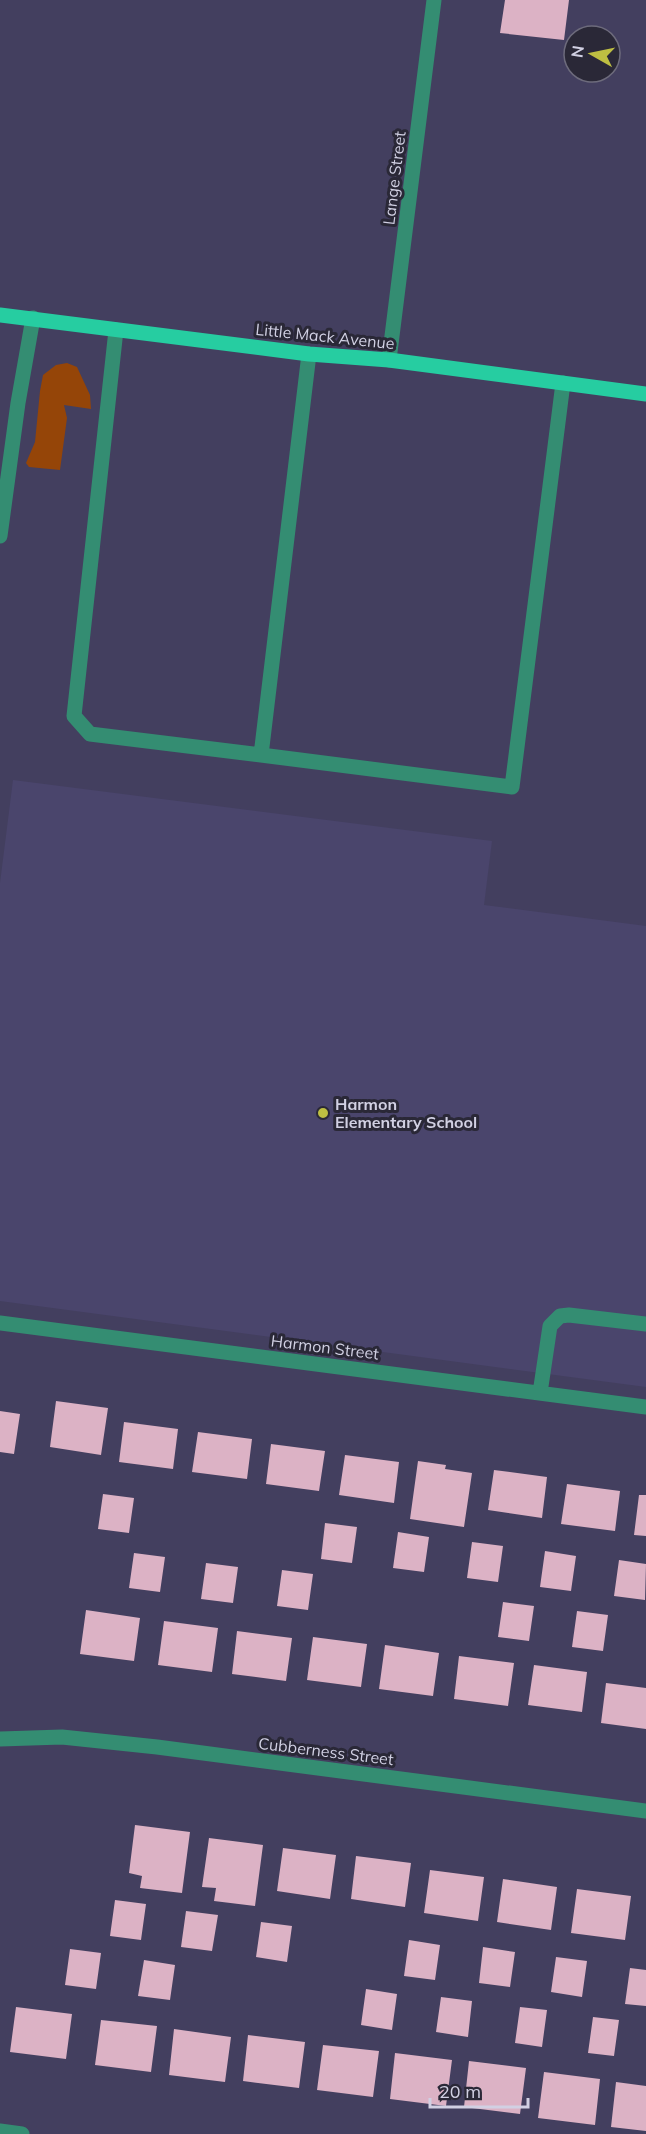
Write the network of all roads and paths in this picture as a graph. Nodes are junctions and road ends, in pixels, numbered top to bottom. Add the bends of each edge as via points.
1 (434, 0) edge
2 (0, 315) edge
3 (33, 318) junction
4 (116, 330) junction
5 (309, 354) junction
6 (389, 360) junction
7 (563, 383) junction
8 (646, 394) edge
9 (0, 536) edge
10 (261, 755) junction
11 (0, 1323) edge
12 (646, 1324) edge
13 (540, 1393) junction
14 (646, 1407) edge
15 (0, 1739) edge
16 (646, 1811) edge
17 (0, 2131) edge
18 (22, 2134) edge

1 - 6 street, Lange Street
2 - 3 main road, Little Mack Avenue
3 - 4 main road, Little Mack Avenue
3 - 9 street
4 - 5 main road, Little Mack Avenue
4 - 10 street via 74,716 90,734
5 - 6 main road, Little Mack Avenue
5 - 10 street
6 - 7 main road, Little Mack Avenue
7 - 8 main road, Little Mack Avenue
7 - 10 street via 512,788
11 - 13 street, Harmon Street
12 - 13 street via 560,1316 550,1326
13 - 14 street, Harmon Street
15 - 16 street, Cubberness Street via 62,1737 145,1746
17 - 18 street

